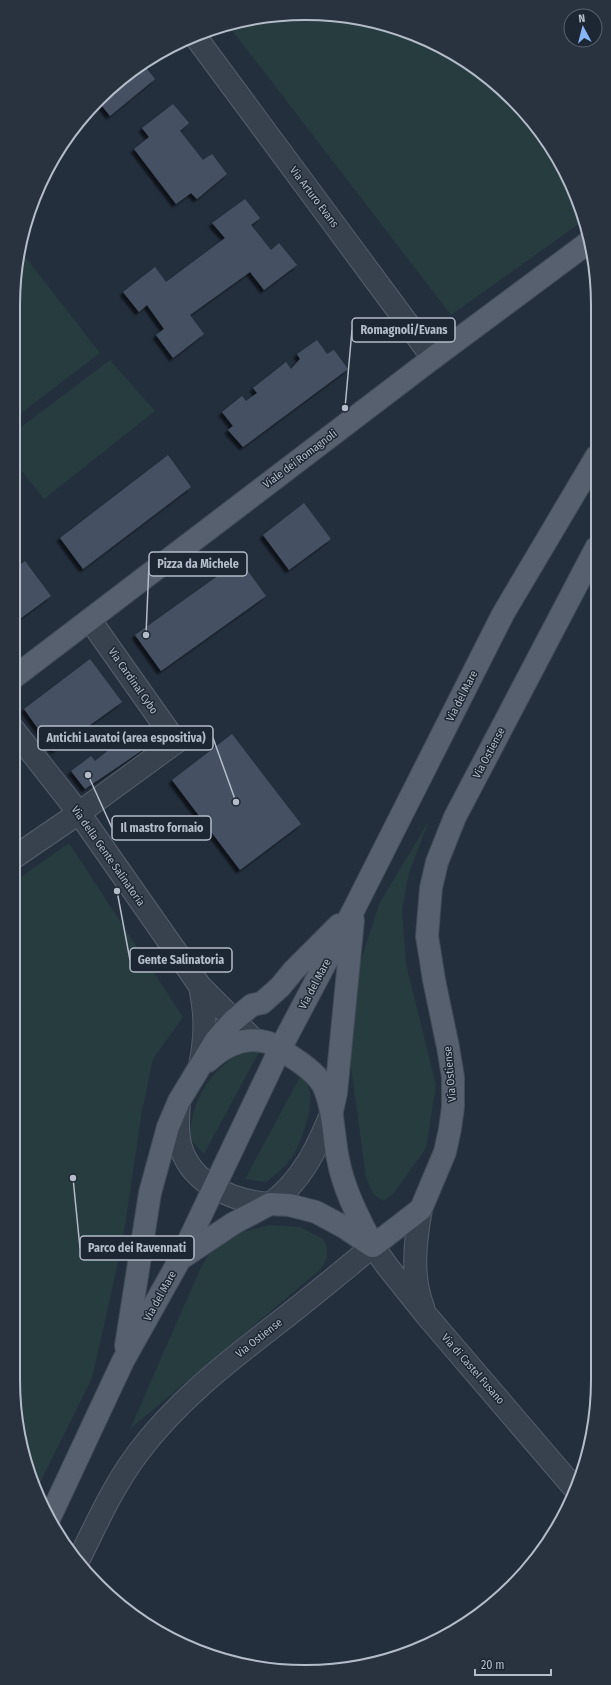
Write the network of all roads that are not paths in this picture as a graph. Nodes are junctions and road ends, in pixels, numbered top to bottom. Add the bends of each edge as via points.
1 (199, 41) edge
2 (585, 245) edge
3 (433, 358) junction
4 (591, 465) edge
5 (591, 558) edge
6 (90, 620) junction
7 (20, 673) edge
8 (20, 738) edge
9 (79, 813) junction
10 (20, 853) edge
11 (354, 909) junction
12 (200, 986) junction
13 (233, 1021) junction
14 (254, 1040) junction
15 (280, 1049) junction
16 (199, 1068) junction
17 (179, 1101) junction
18 (332, 1112) junction
19 (213, 1188) junction
20 (270, 1204) junction
21 (421, 1209) junction
22 (373, 1246) junction
23 (180, 1259) junction
24 (427, 1316) junction
25 (123, 1361) junction
26 (571, 1484) edge
27 (52, 1512) edge
28 (81, 1555) edge

1 - 3 street, Via Arturo Evans
2 - 3 main road, Viale dei Romagnoli
3 - 6 main road, Viale dei Romagnoli
4 - 11 main road, Via del Mare via 503,614
5 - 21 main road, Via Ostiense via 455,817 436,868 431,888 427,936 448,1047 453,1108 445,1152
6 - 7 main road, Viale dei Romagnoli
6 - 9 street, Via Cardinal Cybo via 176,742
8 - 9 street, Via della Gente Salinatoria
9 - 10 street
9 - 12 street, Via della Gente Salinatoria
11 - 13 main road via 280,987 262,1003 252,1005
11 - 15 main road, Via del Mare
11 - 18 main road
12 - 13 street, Via della Gente Salinatoria
12 - 16 street, Via della Gente Salinatoria via 205,1025
13 - 14 street, Via della Gente Salinatoria
13 - 16 main road via 216,1040
14 - 15 main road via 267,1042
14 - 16 main road via 228,1046
15 - 18 main road via 316,1076 322,1084
15 - 19 main road, Via del Mare
16 - 17 main road
17 - 19 street via 178,1128 181,1150 187,1163
17 - 25 main road via 168,1127 150,1193
18 - 20 street via 321,1140 295,1181
18 - 22 main road via 345,1188
19 - 20 street via 245,1201
19 - 23 main road, Via del Mare
20 - 22 main road via 289,1205 316,1212
20 - 23 main road via 234,1223
21 - 22 main road, Via Ostiense
21 - 24 street via 416,1275 419,1296
22 - 24 street, Via di Castel Fusano
22 - 28 street, Via Ostiense via 229,1362 170,1414 125,1472
23 - 25 main road, Via del Mare
24 - 26 street, Via di Castel Fusano
25 - 27 main road, Via del Mare

